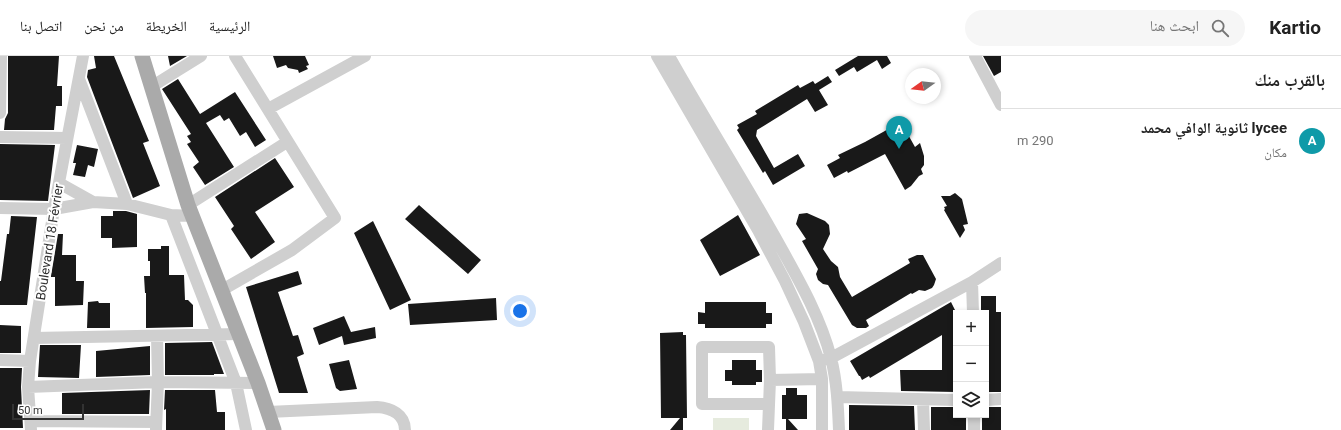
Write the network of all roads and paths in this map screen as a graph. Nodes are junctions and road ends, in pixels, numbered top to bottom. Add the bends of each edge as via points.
1 (2, 56) edge
2 (83, 56) edge
3 (142, 56) edge
4 (202, 56) edge
5 (235, 56) edge
6 (365, 56) edge
7 (657, 56) edge
8 (669, 56) edge
9 (975, 56) edge
10 (78, 78) junction
11 (996, 84) edge
12 (151, 87) junction
13 (1001, 105) edge
14 (268, 109) junction
15 (0, 113) edge
16 (702, 126) junction
17 (0, 137) edge
18 (67, 138) junction
19 (287, 142) junction
20 (59, 183) junction
21 (93, 202) junction
22 (126, 204) junction
23 (0, 208) edge
24 (54, 209) junction
25 (191, 211) junction
26 (171, 215) junction
27 (759, 220) junction
28 (1001, 264) edge
29 (972, 282) junction
30 (222, 290) junction
31 (973, 310) edge
32 (816, 318) junction
33 (804, 322) junction
34 (239, 334) junction
35 (218, 335) junction
36 (157, 336) junction
37 (34, 338) junction
38 (831, 358) junction
39 (0, 360) edge
40 (30, 361) junction
41 (819, 361) junction
42 (822, 379) junction
43 (770, 380) junction
44 (158, 382) junction
45 (236, 383) junction
46 (258, 383) junction
47 (28, 387) junction
48 (838, 397) junction
49 (923, 400) junction
50 (953, 400) edge
51 (989, 400) edge
52 (1001, 400) edge
53 (769, 404) junction
54 (268, 412) junction
55 (974, 418) edge
56 (31, 426) edge
57 (156, 426) edge
58 (246, 430) edge
59 (274, 430) edge
60 (405, 430) edge
61 (768, 430) edge
62 (822, 430) edge
63 (839, 430) edge
64 (924, 430) edge
65 (974, 430) edge

1 - 15 street
2 - 10 street, Boulevard 18 Février
3 - 12 main road
4 - 12 street
5 - 14 street
6 - 14 street
7 - 16 street
8 - 16 street
9 - 11 street
10 - 18 street, Boulevard 18 Février
10 - 22 street
11 - 13 street
12 - 25 main road
14 - 19 street
16 - 27 street
17 - 18 street
18 - 20 street, Boulevard 18 Février
19 - 25 street
19 - 30 street via 334,218 292,250
20 - 21 street
20 - 24 street, Boulevard 18 Février
21 - 22 street
21 - 24 street
22 - 26 street
23 - 24 street
24 - 37 street, Boulevard 18 Février
25 - 26 street
25 - 30 main road
26 - 35 street
27 - 32 street via 800,284
27 - 33 street
28 - 29 street
29 - 31 street
29 - 38 street
30 - 34 main road
32 - 33 street
32 - 38 street
33 - 41 street
34 - 35 street
34 - 46 main road
35 - 36 street
35 - 45 street
36 - 37 street
36 - 44 street
37 - 40 street, Boulevard 18 Février
38 - 41 street
38 - 48 street
39 - 40 street
40 - 47 street, Boulevard 18 Février
41 - 42 street
42 - 43 street
42 - 62 street
43 - 53 street
43 - 53 street via 769,347 702,347 702,404
44 - 45 street
44 - 47 street
44 - 57 street
45 - 46 street
45 - 58 street
46 - 54 main road
47 - 56 street, Boulevard 18 Février
48 - 49 street
48 - 63 street
49 - 50 street
49 - 64 street
51 - 52 street
53 - 61 street
54 - 59 main road
54 - 60 street via 386,408 400,415
55 - 65 street
56 - 57 street

